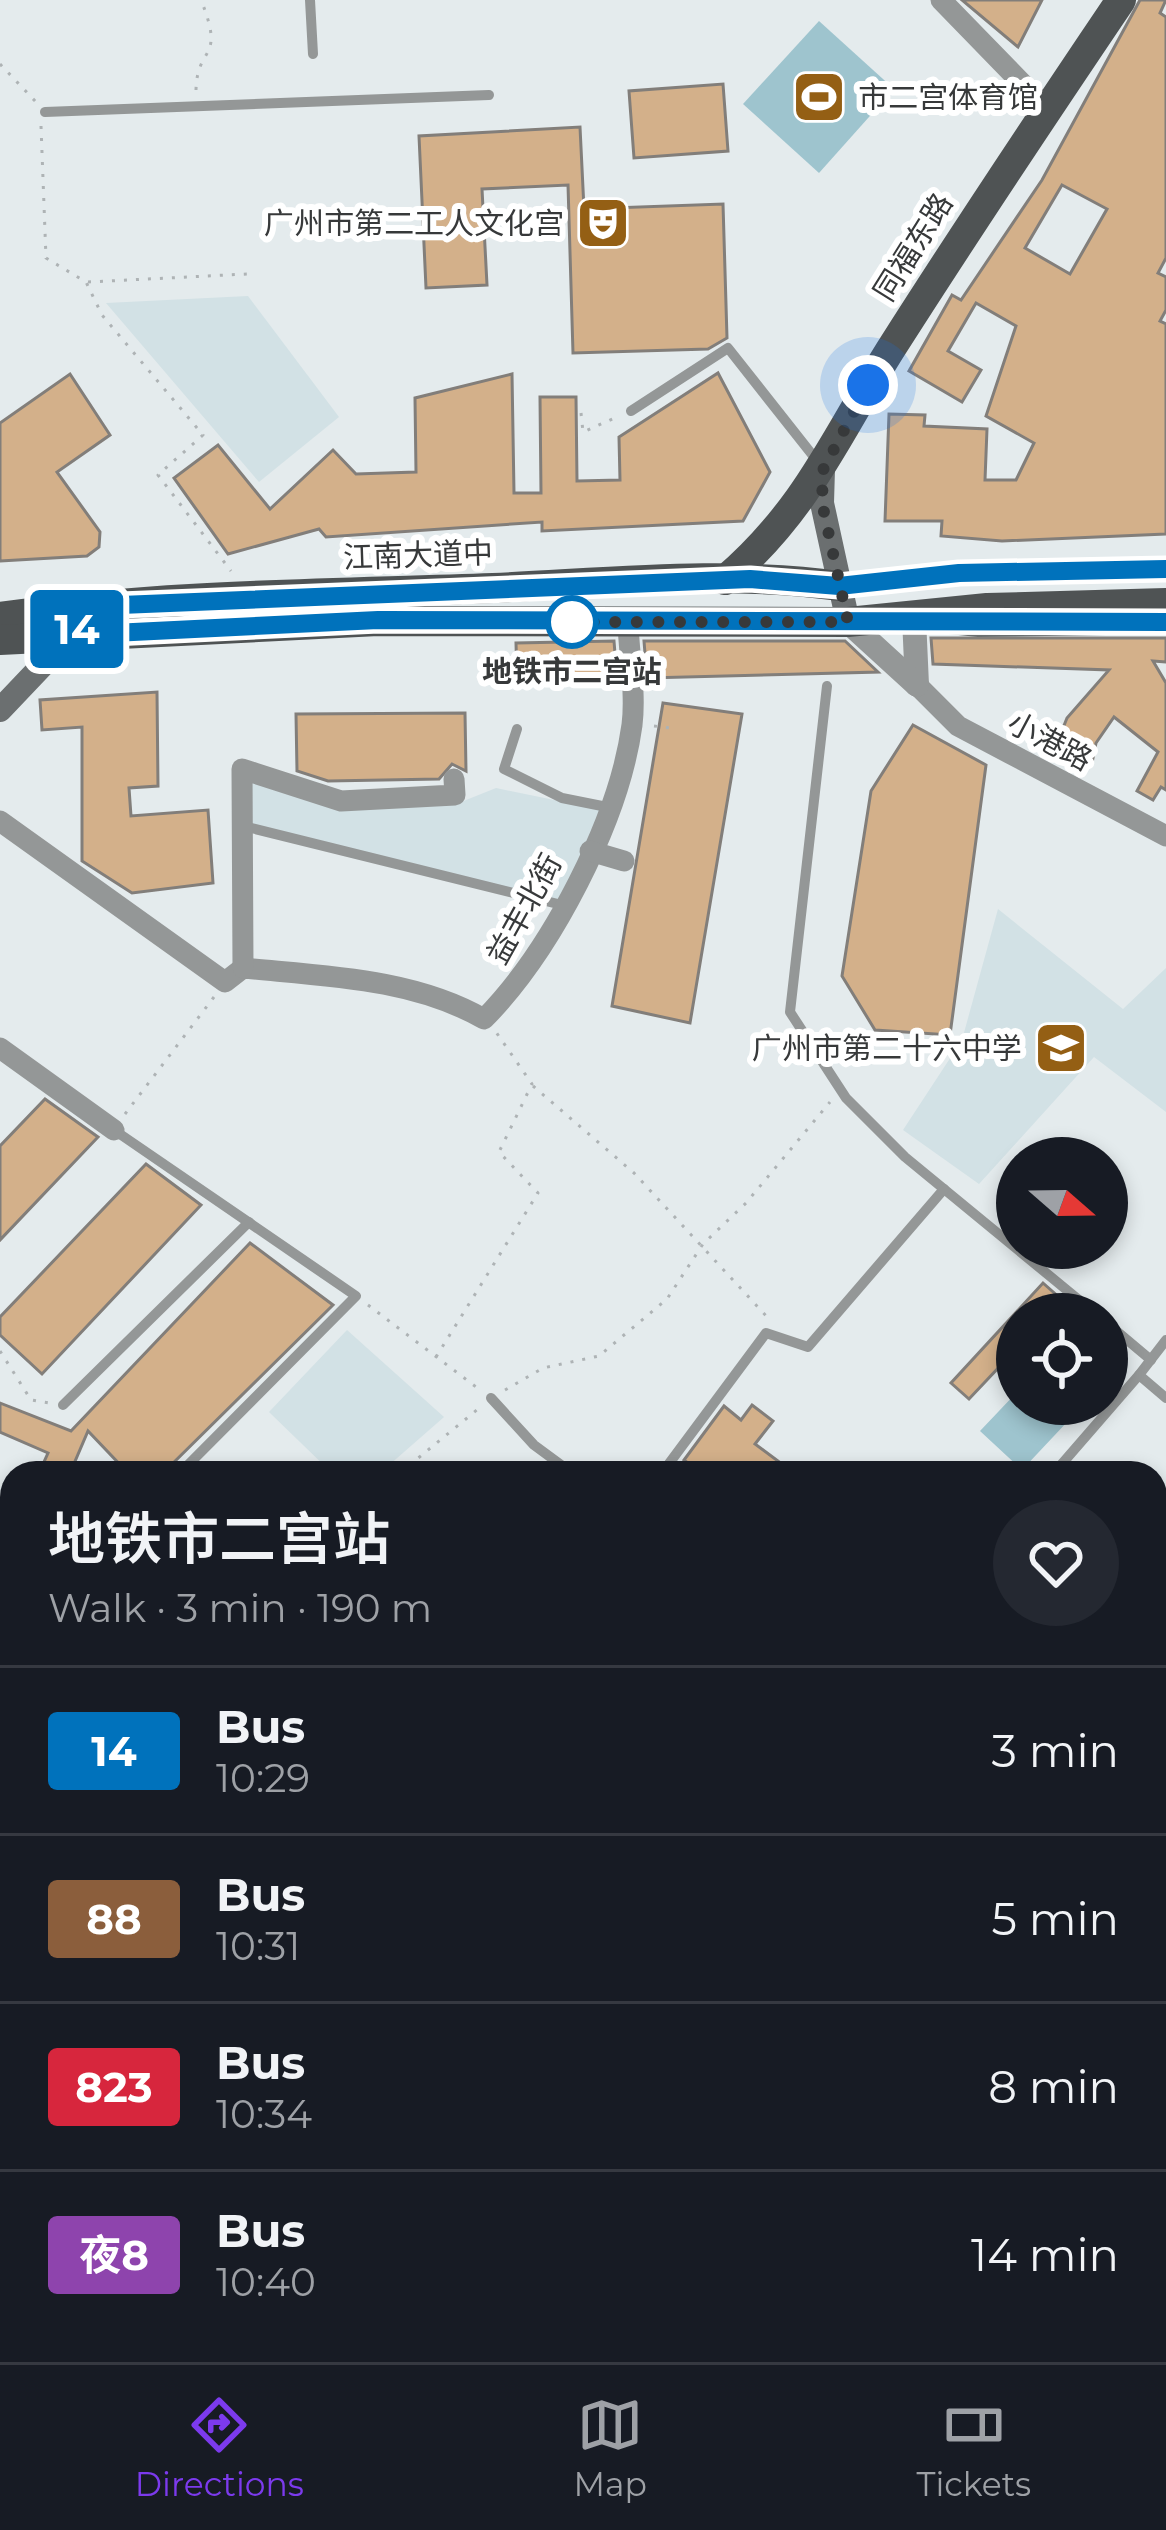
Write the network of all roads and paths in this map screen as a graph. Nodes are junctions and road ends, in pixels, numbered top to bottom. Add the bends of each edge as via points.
1 (201, 0) edge
2 (310, 0) edge
3 (941, 0) edge
4 (1121, 0) edge
5 (313, 54) dead end
6 (0, 64) edge
7 (489, 95) dead end
8 (196, 104) junction
9 (1047, 109) junction
10 (45, 112) junction
11 (247, 274) dead end
12 (86, 282) junction
13 (631, 411) joint
14 (581, 413) dead end
15 (823, 470) junction
16 (1166, 569) edge
17 (725, 580) junction
18 (839, 586) junction
19 (1166, 586) edge
20 (251, 598) junction
21 (1166, 603) edge
22 (96, 606) junction
23 (0, 617) edge
24 (914, 618) junction
25 (848, 622) junction
26 (1166, 622) edge
27 (628, 623) junction
28 (72, 635) junction
29 (0, 640) edge
30 (0, 652) edge
31 (917, 685) junction
32 (827, 686) dead end
33 (0, 710) edge
34 (517, 729) dead end
35 (454, 779) dead end
36 (608, 807) junction
37 (0, 821) edge
38 (242, 825) junction
39 (1166, 836) edge
40 (590, 851) junction
41 (624, 861) dead end
42 (566, 906) junction
43 (234, 975) junction
44 (484, 1019) junction
45 (0, 1048) edge
46 (532, 1084) junction
47 (840, 1090) junction
48 (114, 1130) junction
49 (944, 1189) junction
50 (249, 1222) junction
51 (703, 1244) junction
52 (1070, 1293) edge
53 (356, 1296) junction
54 (774, 1325) dead end
55 (1166, 1340) edge
56 (1128, 1341) edge
57 (0, 1351) edge
58 (436, 1357) junction
59 (1151, 1360) junction
60 (1139, 1375) junction
61 (491, 1398) junction
62 (1166, 1398) edge
63 (63, 1405) joint
64 (192, 1461) edge
65 (415, 1461) edge
66 (556, 1461) edge
67 (671, 1461) edge
68 (1064, 1461) edge

1 - 8 path via 214,31 195,81
2 - 5 lane
3 - 9 street
4 - 9 main road, 同福东路
6 - 10 path
7 - 8 lane
8 - 10 lane
9 - 15 main road, 同福东路 via 868,385
10 - 12 path via 38,137 46,259
11 - 12 path
12 - 20 path via 102,315 203,435 158,475
13 - 14 path via 583,432
13 - 15 lane via 728,348
15 - 17 main road, 同福东路 via 799,506
15 - 18 main road
16 - 18 main road via 959,573
17 - 18 main road, 江南大道中
17 - 20 main road, 江南大道中
18 - 19 main road
18 - 25 main road
20 - 22 main road, 江南大道中
21 - 24 main road
22 - 23 main road, 江南大道中
22 - 28 main road
24 - 25 main road
24 - 26 main road via 979,626
24 - 31 street
25 - 27 main road
25 - 31 street
27 - 28 main road via 378,620
27 - 36 street, 益丰北街 via 632,724
28 - 29 main road
28 - 30 street
28 - 33 main road
31 - 39 street, 小港路 via 958,726
32 - 47 lane via 790,1012
34 - 36 lane via 504,769 562,798
35 - 38 street via 455,795 340,801 242,769
36 - 40 street, 益丰北街
37 - 43 street
38 - 42 lane
38 - 43 street
40 - 41 street
40 - 42 street, 益丰北街
42 - 44 street, 益丰北街 via 524,979
43 - 44 street via 446,997
43 - 48 path
44 - 46 path
45 - 48 street
46 - 51 path
46 - 58 path via 499,1152 538,1193
47 - 49 lane
47 - 51 path
48 - 50 lane
49 - 52 lane
49 - 67 lane via 808,1347 766,1333
50 - 53 lane
50 - 63 lane
51 - 54 path
51 - 61 path via 667,1299 599,1356 543,1368
53 - 58 path
53 - 64 lane
55 - 59 lane
56 - 59 lane
57 - 63 path via 31,1400
58 - 61 path
59 - 60 lane
60 - 62 lane
60 - 68 lane
61 - 65 path
61 - 66 lane

